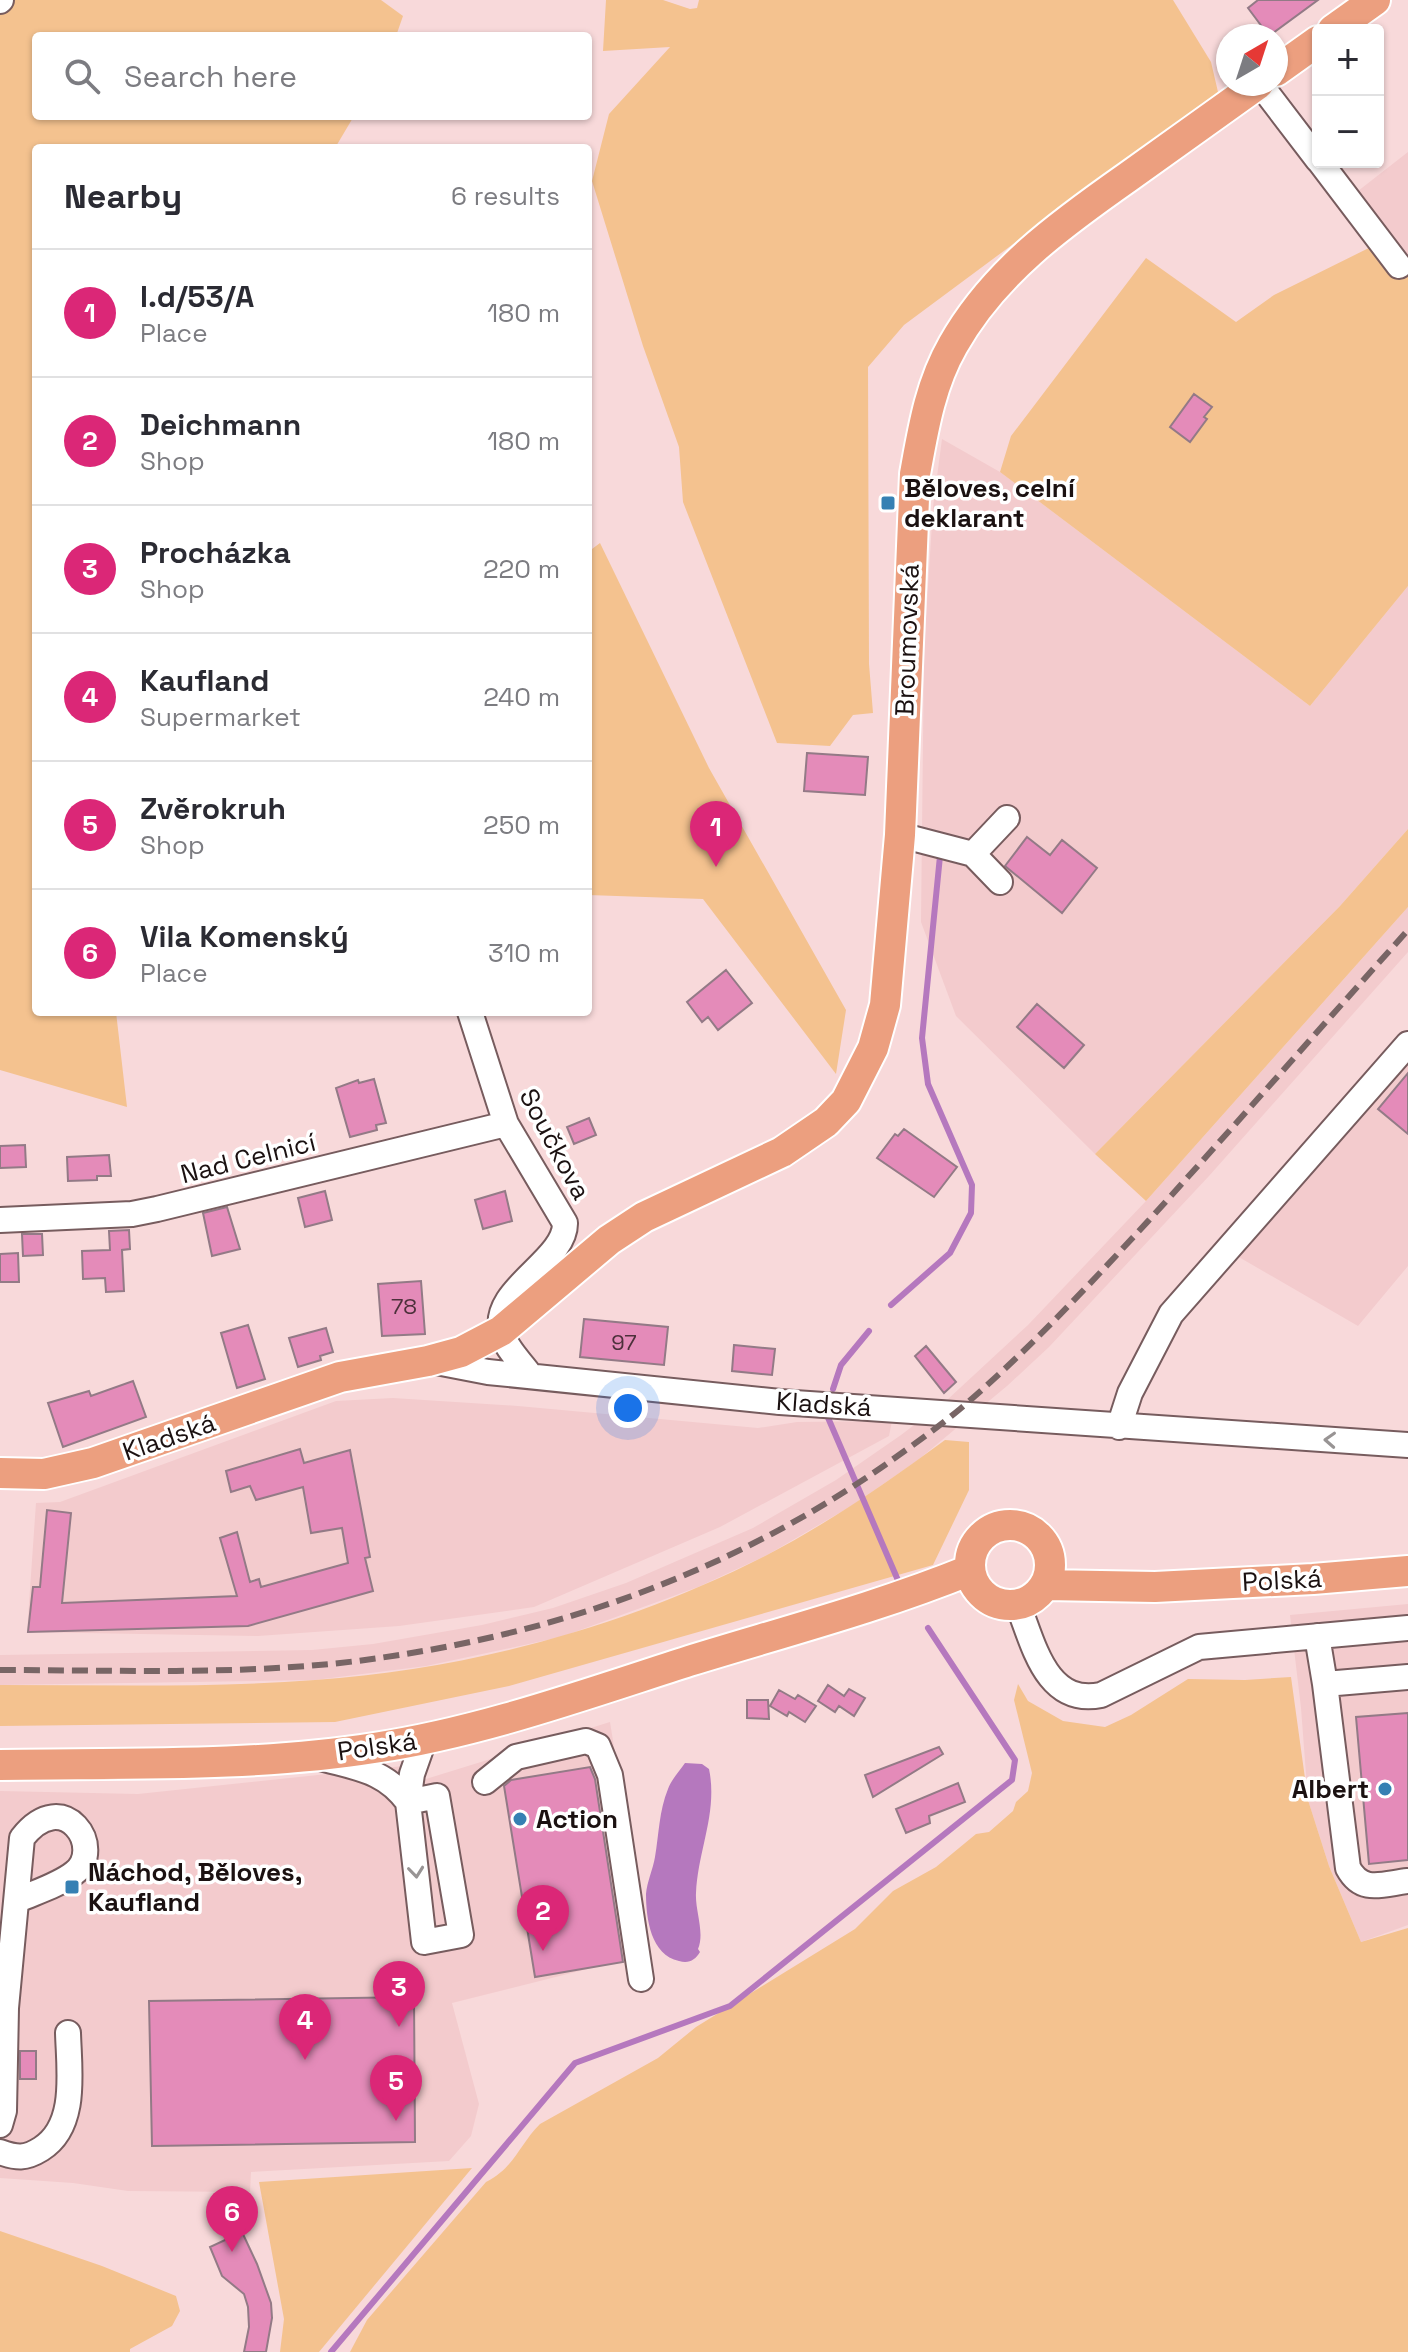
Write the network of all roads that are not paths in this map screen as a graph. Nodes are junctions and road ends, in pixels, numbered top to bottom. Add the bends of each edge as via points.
1 (1360, 4) edge
2 (1339, 24) edge
3 (1312, 45) edge
4 (1288, 62) edge
5 (1242, 96) edge
6 (1268, 96) edge
7 (1312, 152) edge
8 (1324, 168) edge
9 (1399, 266) dead end
10 (1007, 818) dead end
11 (900, 835) junction
12 (973, 854) junction
13 (1000, 882) dead end
14 (471, 1016) edge
15 (1408, 1044) edge
16 (506, 1124) junction
17 (644, 1217) joint
18 (0, 1220) edge
19 (501, 1331) junction
20 (428, 1361) junction
21 (530, 1375) junction
22 (1119, 1427) junction
23 (1408, 1445) edge
24 (0, 1473) edge
25 (1408, 1571) edge
26 (977, 1582) junction
27 (1036, 1589) junction
28 (1408, 1628) edge
29 (1317, 1636) junction
30 (1408, 1677) edge
31 (1325, 1684) junction
32 (424, 1740) junction
33 (311, 1755) junction
34 (0, 1765) edge
35 (485, 1782) dead end
36 (408, 1802) junction
37 (1408, 1881) edge
38 (18, 1900) dead end
39 (641, 1979) dead end
40 (68, 2033) dead end
41 (0, 2125) edge
42 (0, 2152) edge

1 - 2 main road
3 - 4 main road
5 - 11 main road, Broumovská via 1027,254 999,281 953,345 935,383 915,474
6 - 7 street, Broumovská
8 - 9 street, Broumovská
10 - 12 street
11 - 12 street
11 - 17 main road, Broumovská via 885,1005 873,1048 846,1101 782,1152
12 - 13 street
14 - 16 street, Součkova
15 - 22 street via 1171,1314 1130,1393
16 - 18 street, Nad Celnicí via 132,1214
16 - 19 street, Součkova via 565,1223 565,1233 505,1303
17 - 19 main road, Kladská
19 - 20 main road, Kladská via 461,1352
19 - 21 street
20 - 21 street, Kladská
20 - 24 main road, Kladská via 340,1377 93,1463 44,1474
21 - 22 street, Kladská via 780,1402
23 -> 22 street, Kladská
25 - 27 main road, Polská
26 - 27 main road via 999,1604
26 - 27 main road via 973,1550 978,1541 1004,1526 1024,1528 1040,1538 1049,1555
26 - 32 main road, Polská via 925,1605 741,1646
27 - 29 street via 1045,1668 1056,1686 1087,1698 1199,1647
28 - 29 street
29 - 31 street
30 - 31 street
31 - 37 street via 1348,1868 1367,1886
32 - 33 main road, Polská
32 - 36 street
33 - 34 main road, Polská
33 - 36 street via 384,1778
35 - 39 street via 516,1757 586,1741 598,1746 610,1775
36 -> 36 street via 424,1942 461,1935 437,1796
38 - 41 street
40 - 42 street via 69,2091 63,2125 50,2143 28,2157

